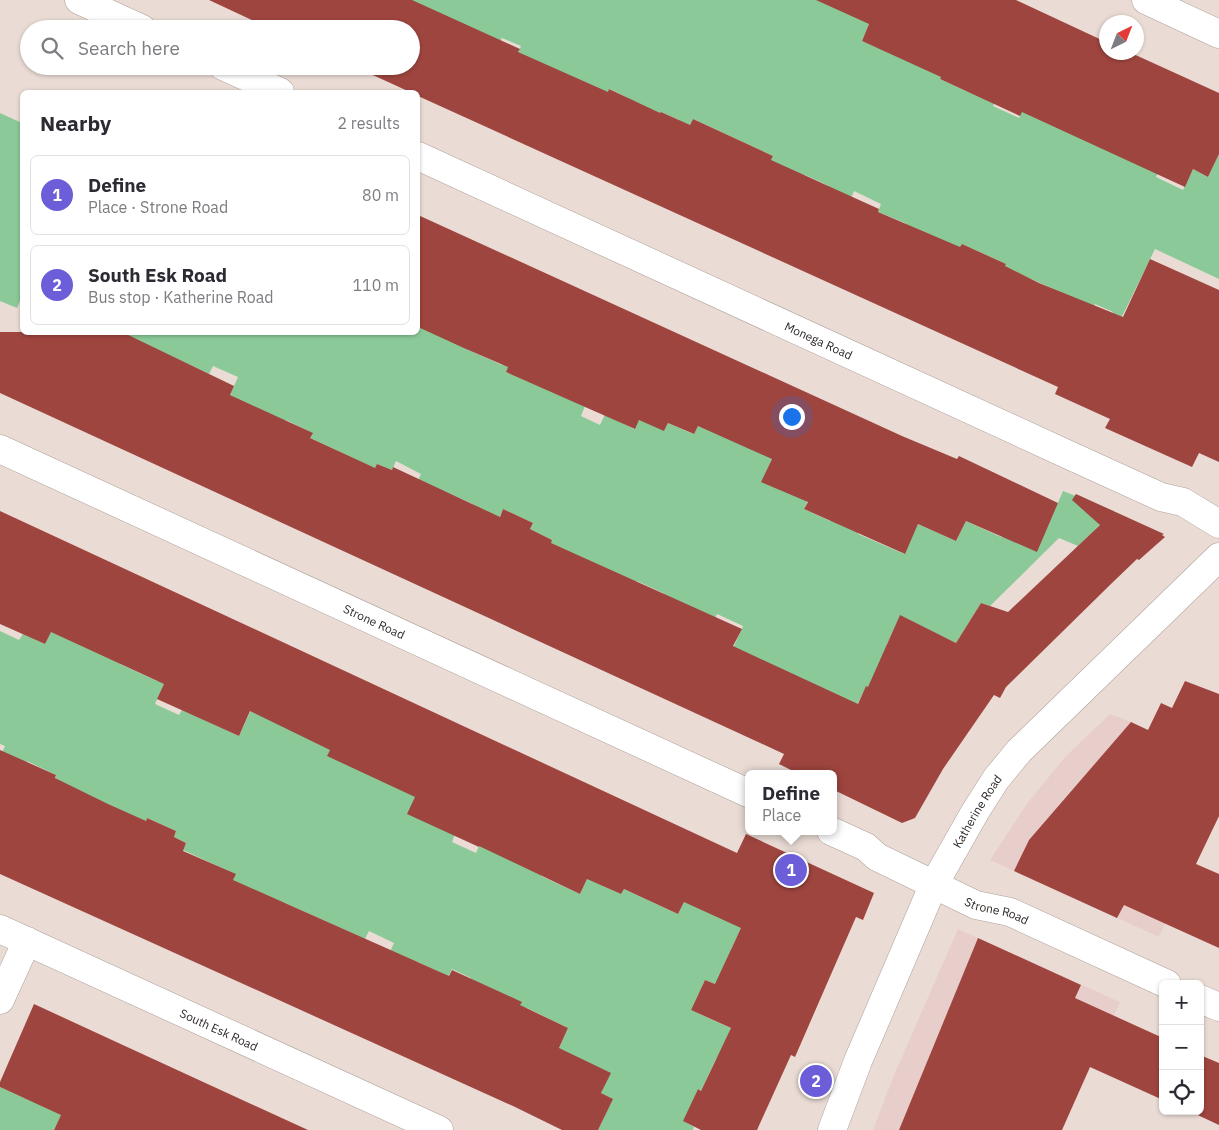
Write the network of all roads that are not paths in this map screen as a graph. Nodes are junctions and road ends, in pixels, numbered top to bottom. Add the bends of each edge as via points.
1 (79, 0) edge
2 (1146, 0) edge
3 (122, 20) edge
4 (1219, 34) edge
5 (243, 75) edge
6 (276, 90) edge
7 (420, 157) edge
8 (0, 449) edge
9 (1219, 524) edge
10 (1219, 557) edge
11 (745, 792) edge
12 (837, 834) edge
13 (934, 886) junction
14 (0, 929) edge
15 (27, 941) junction
16 (1159, 980) edge
17 (0, 1000) edge
18 (1204, 1001) edge
19 (1219, 1007) edge
20 (439, 1130) edge
21 (832, 1130) edge

1 - 3 street
2 - 4 street
5 - 6 street
7 - 9 street, Monega Road via 1161,497 1182,502
8 - 11 street, Strone Road
10 - 13 street, Katherine Road via 1019,751 975,812
12 - 13 street, Strone Road
13 - 16 street, Strone Road via 976,905 1010,912
13 - 21 street, Katherine Road via 858,1061
14 - 15 street, South Esk Road
15 - 17 street
15 - 20 street, South Esk Road
18 - 19 street

